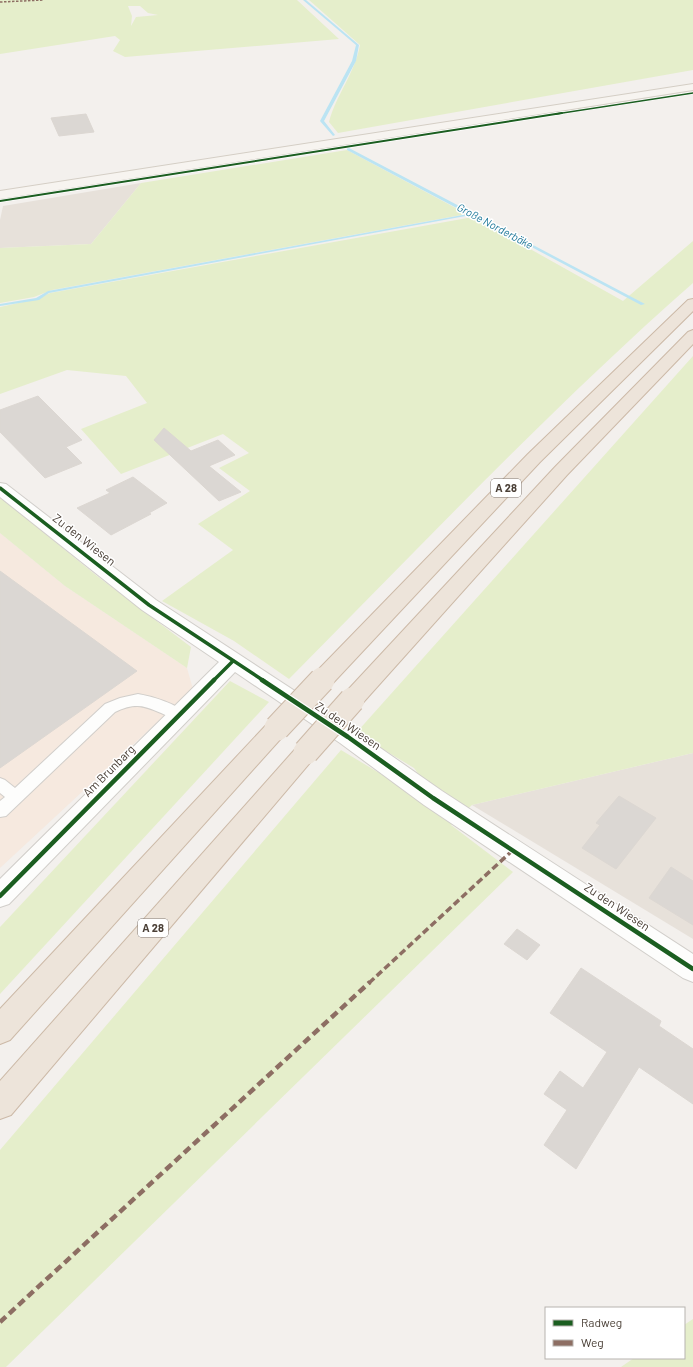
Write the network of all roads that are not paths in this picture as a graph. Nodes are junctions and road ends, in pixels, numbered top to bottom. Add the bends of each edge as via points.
1 (693, 87) edge
2 (0, 195) edge
3 (693, 303) edge
4 (693, 335) edge
5 (0, 488) edge
6 (233, 661) junction
7 (179, 715) junction
8 (0, 784) edge
9 (15, 798) junction
10 (0, 811) edge
11 (0, 896) edge
12 (693, 969) edge
13 (0, 1030) edge
14 (0, 1104) edge

1 - 2 main road
3 - 13 highway, A 28, bridge via 534,458 324,677
4 - 14 highway, A 28, bridge via 561,471 352,700
5 - 6 street, Zu den Wiesen via 150,605
6 - 7 street, Am Brunbarg
6 - 12 street, Zu den Wiesen via 348,737 433,798
7 - 9 lane via 148,700 126,700 110,708
7 - 11 street, Am Brunbarg
8 - 9 lane
9 - 10 lane

